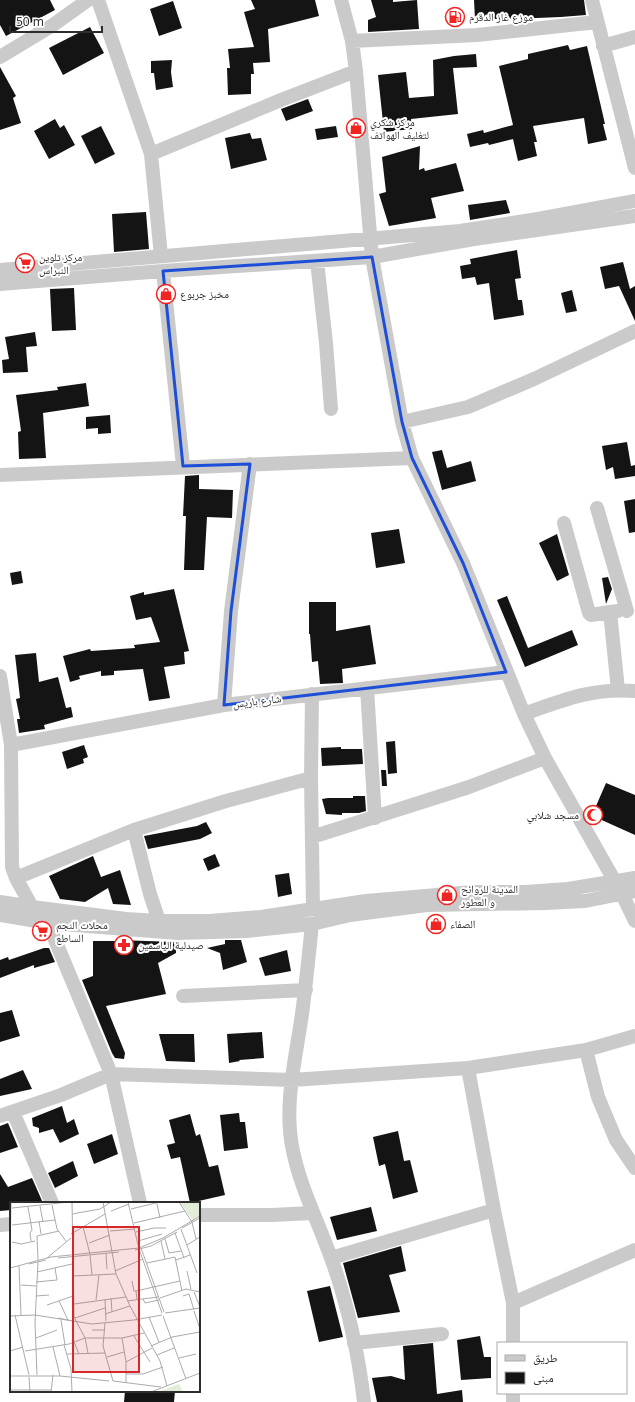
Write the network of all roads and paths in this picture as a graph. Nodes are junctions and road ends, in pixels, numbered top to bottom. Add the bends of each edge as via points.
1 (88, 0) edge
2 (98, 0) edge
3 (341, 0) edge
4 (592, 0) edge
5 (597, 22) junction
6 (635, 37) edge
7 (352, 41) junction
8 (603, 46) junction
9 (0, 57) edge
10 (356, 71) junction
11 (630, 128) edge
12 (151, 154) junction
13 (635, 168) edge
14 (635, 201) edge
15 (635, 216) edge
16 (370, 239) junction
17 (161, 256) junction
18 (372, 257) junction
19 (317, 261) junction
20 (0, 270) edge
21 (163, 271) junction
22 (0, 284) edge
23 (635, 331) edge
24 (331, 409) dead end
25 (402, 422) junction
26 (412, 458) junction
27 (250, 464) junction
28 (183, 466) junction
29 (0, 475) edge
30 (598, 508) dead end
31 (564, 523) dead end
32 (631, 610) edge
33 (610, 612) junction
34 (506, 672) junction
35 (0, 676) edge
36 (367, 688) junction
37 (618, 690) junction
38 (635, 691) edge
39 (312, 694) junction
40 (224, 705) junction
41 (524, 714) junction
42 (11, 745) junction
43 (545, 758) junction
44 (311, 778) junction
45 (375, 818) junction
46 (134, 830) junction
47 (312, 837) junction
48 (16, 878) junction
49 (635, 878) edge
50 (624, 889) edge
51 (0, 902) edge
52 (32, 907) junction
53 (313, 909) junction
54 (0, 915) edge
55 (159, 921) junction
56 (635, 921) edge
57 (48, 923) junction
58 (312, 924) junction
59 (306, 990) junction
60 (183, 996) dead end
61 (635, 1036) edge
62 (586, 1050) junction
63 (468, 1068) junction
64 (111, 1074) junction
65 (292, 1080) junction
66 (6, 1114) edge
67 (635, 1168) edge
68 (51, 1202) edge
69 (140, 1202) edge
70 (494, 1210) junction
71 (312, 1213) junction
72 (200, 1215) edge
73 (10, 1224) edge
74 (0, 1225) edge
75 (635, 1250) edge
76 (331, 1258) junction
77 (513, 1303) junction
78 (442, 1334) dead end
79 (513, 1342) edge
80 (354, 1343) junction
81 (364, 1402) edge

1 - 9 street
2 - 12 street
3 - 7 street
4 - 5 street
5 - 7 street via 477,36
5 - 8 street
6 - 8 street
7 - 10 street
8 - 11 street
10 - 12 street
10 - 16 street
11 - 13 street
12 - 17 street
14 - 16 street via 460,231
15 - 18 street via 474,239
16 - 17 street
16 - 18 street
17 - 20 street
18 - 19 street
18 - 25 street
19 - 21 street
19 - 24 street
21 - 22 street
21 - 28 street
23 - 25 street via 468,407
25 - 26 street
26 - 27 street
26 - 34 street via 463,563
27 - 28 street
27 - 40 street via 231,611
28 - 29 street
30 - 32 street
31 - 33 street via 589,613 592,615
32 - 33 street
33 - 37 street
34 - 36 street, شارع باريس
34 - 41 street
35 - 42 street
36 - 39 street, شارع باريس
36 - 45 street
37 - 38 street
37 - 41 street via 588,693
39 - 40 street, شارع باريس
39 - 44 street
40 - 42 street, شارع باريس
41 - 43 street
42 - 48 street via 12,867
43 - 45 street
43 - 50 street
44 - 46 street
44 - 47 street
45 - 47 street
46 - 48 street
46 - 55 street
47 - 53 street
48 - 52 street
49 - 50 street
50 - 53 street via 473,892 366,901
50 - 56 street
50 - 58 street via 585,901 427,906 350,915
51 - 52 street
52 - 55 street via 94,916
52 - 57 street
53 - 55 street via 262,917
54 - 57 street
57 - 58 street via 178,933
57 - 64 street
58 - 59 street
59 - 60 street
59 - 65 street
61 - 62 street
62 - 63 street
62 - 67 street via 598,1097 616,1140
63 - 65 street
63 - 70 street
64 - 65 street
64 - 66 street
64 - 69 street
65 - 71 street via 292,1146
66 - 68 street
70 - 76 street
70 - 77 street
71 - 72 street
71 - 76 street
73 - 74 street
75 - 77 street
76 - 80 street via 348,1313
77 - 79 street
78 - 80 street
80 - 81 street

